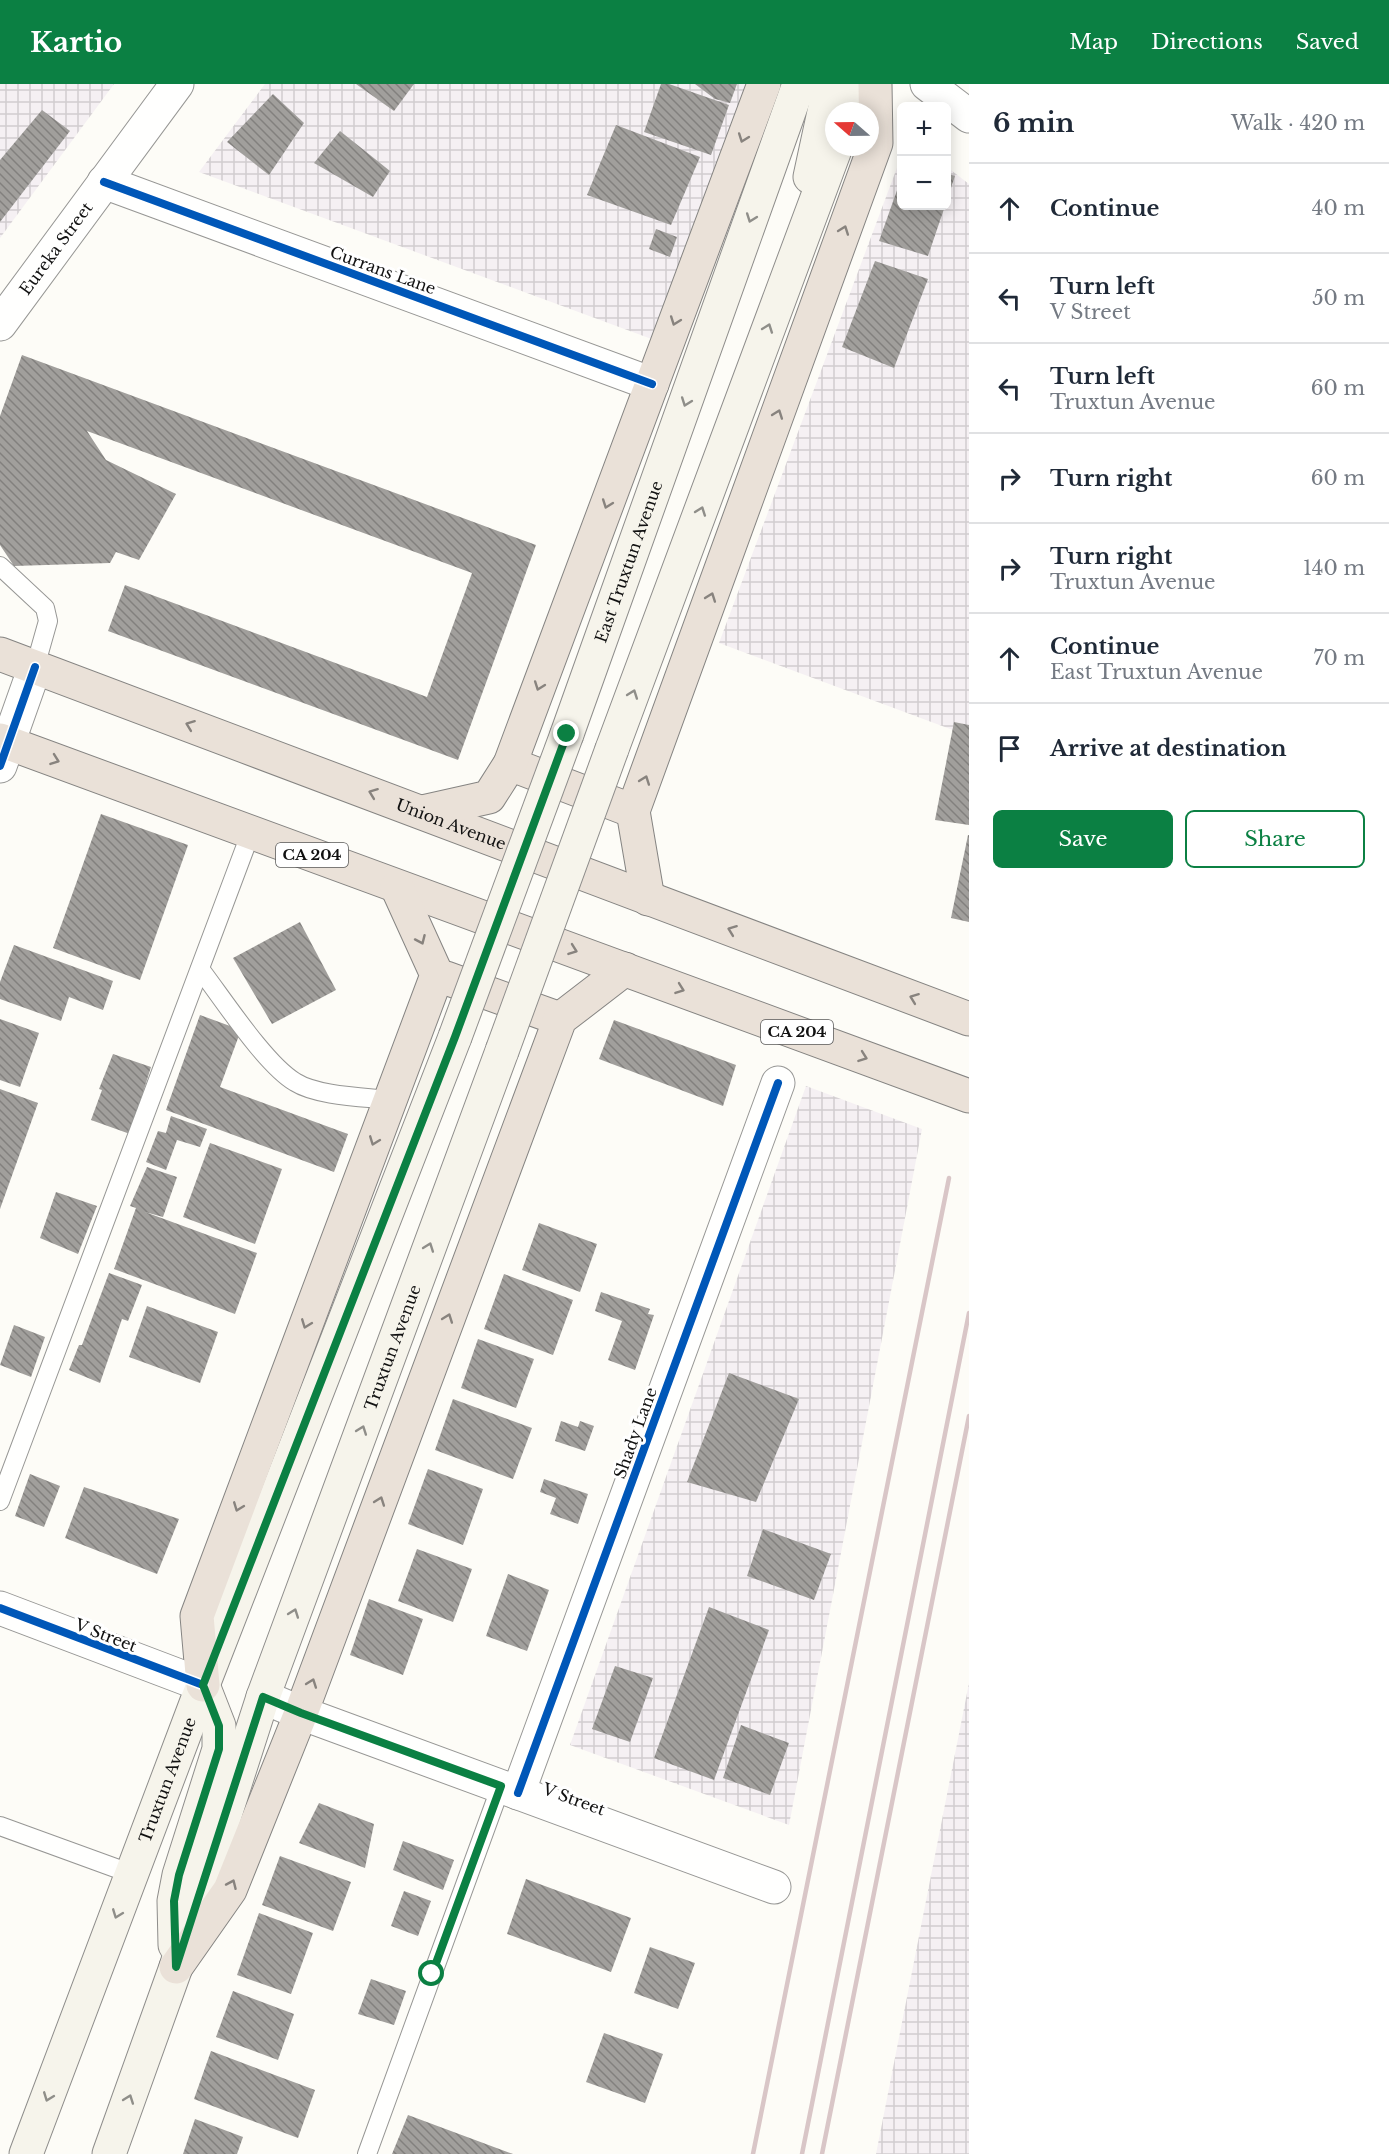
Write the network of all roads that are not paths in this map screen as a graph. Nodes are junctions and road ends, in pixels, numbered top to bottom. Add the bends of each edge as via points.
1 (177, 84) edge
2 (764, 84) edge
3 (799, 84) edge
4 (830, 84) edge
5 (860, 84) edge
6 (876, 84) edge
7 (927, 84) edge
8 (853, 102) edge
9 (969, 116) edge
10 (833, 156) edge
11 (105, 182) junction
12 (795, 256) junction
13 (0, 324) edge
14 (652, 384) junction
15 (0, 566) edge
16 (0, 654) edge
17 (35, 666) junction
18 (3, 750) edge
19 (510, 764) junction
20 (422, 812) junction
21 (633, 812) junction
22 (251, 832) junction
23 (397, 887) junction
24 (648, 899) junction
25 (200, 969) junction
26 (625, 969) junction
27 (437, 975) junction
28 (560, 1019) junction
29 (969, 1019) edge
30 (455, 1037) joint
31 (778, 1083) dead end
32 (969, 1096) edge
33 (390, 1100) junction
34 (0, 1501) edge
35 (0, 1608) edge
36 (203, 1685) junction
37 (263, 1697) junction
38 (301, 1713) junction
39 (509, 1789) junction
40 (0, 1826) edge
41 (132, 1874) junction
42 (774, 1887) dead end
43 (176, 1967) junction
44 (26, 2154) edge
45 (108, 2154) edge
46 (367, 2154) edge

1 - 11 street, Eureka Street
2 -> 14 highway
3 -> 30 main road, East Truxtun Avenue, bridge
4 - 12 main road
5 - 8 main road
21 -> 6 highway via 876,143
7 - 9 street
10 - 12 main road
11 - 13 street, Eureka Street
11 - 14 street, Currans Lane
37 -> 12 main road, Truxtun Avenue, bridge
14 -> 19 highway
15 - 17 lane via 45,608 48,621
16 - 17 highway, Union Avenue
17 - 18 street
20 -> 17 highway, Union Avenue
18 -> 22 highway, CA 204
19 - 20 highway via 489,796
19 - 21 highway
20 - 24 highway, Union Avenue
21 - 24 highway
22 - 23 highway, CA 204
22 - 25 lane
23 -> 26 highway, CA 204
23 -> 27 highway
29 -> 24 highway, Union Avenue
25 - 33 lane via 275,1067 296,1083 327,1092
25 - 34 lane
26 - 28 highway
26 -> 32 highway, CA 204
27 - 28 highway
27 - 33 highway
38 -> 28 highway
30 - 36 main road, Truxtun Avenue
31 - 39 street, Shady Lane
33 -> 36 highway via 197,1616
35 - 36 street, V Street
36 - 41 main road, Truxtun Avenue
36 - 43 main road via 219,1726 219,1749 179,1875 174,1901
37 - 38 street, V Street
37 - 43 main road, Truxtun Avenue
38 - 39 street, V Street
43 -> 38 highway via 230,1890
39 - 42 street, V Street
39 - 46 lane
40 - 41 lane
41 -> 44 main road, Truxtun Avenue
45 -> 43 main road, Truxtun Avenue

